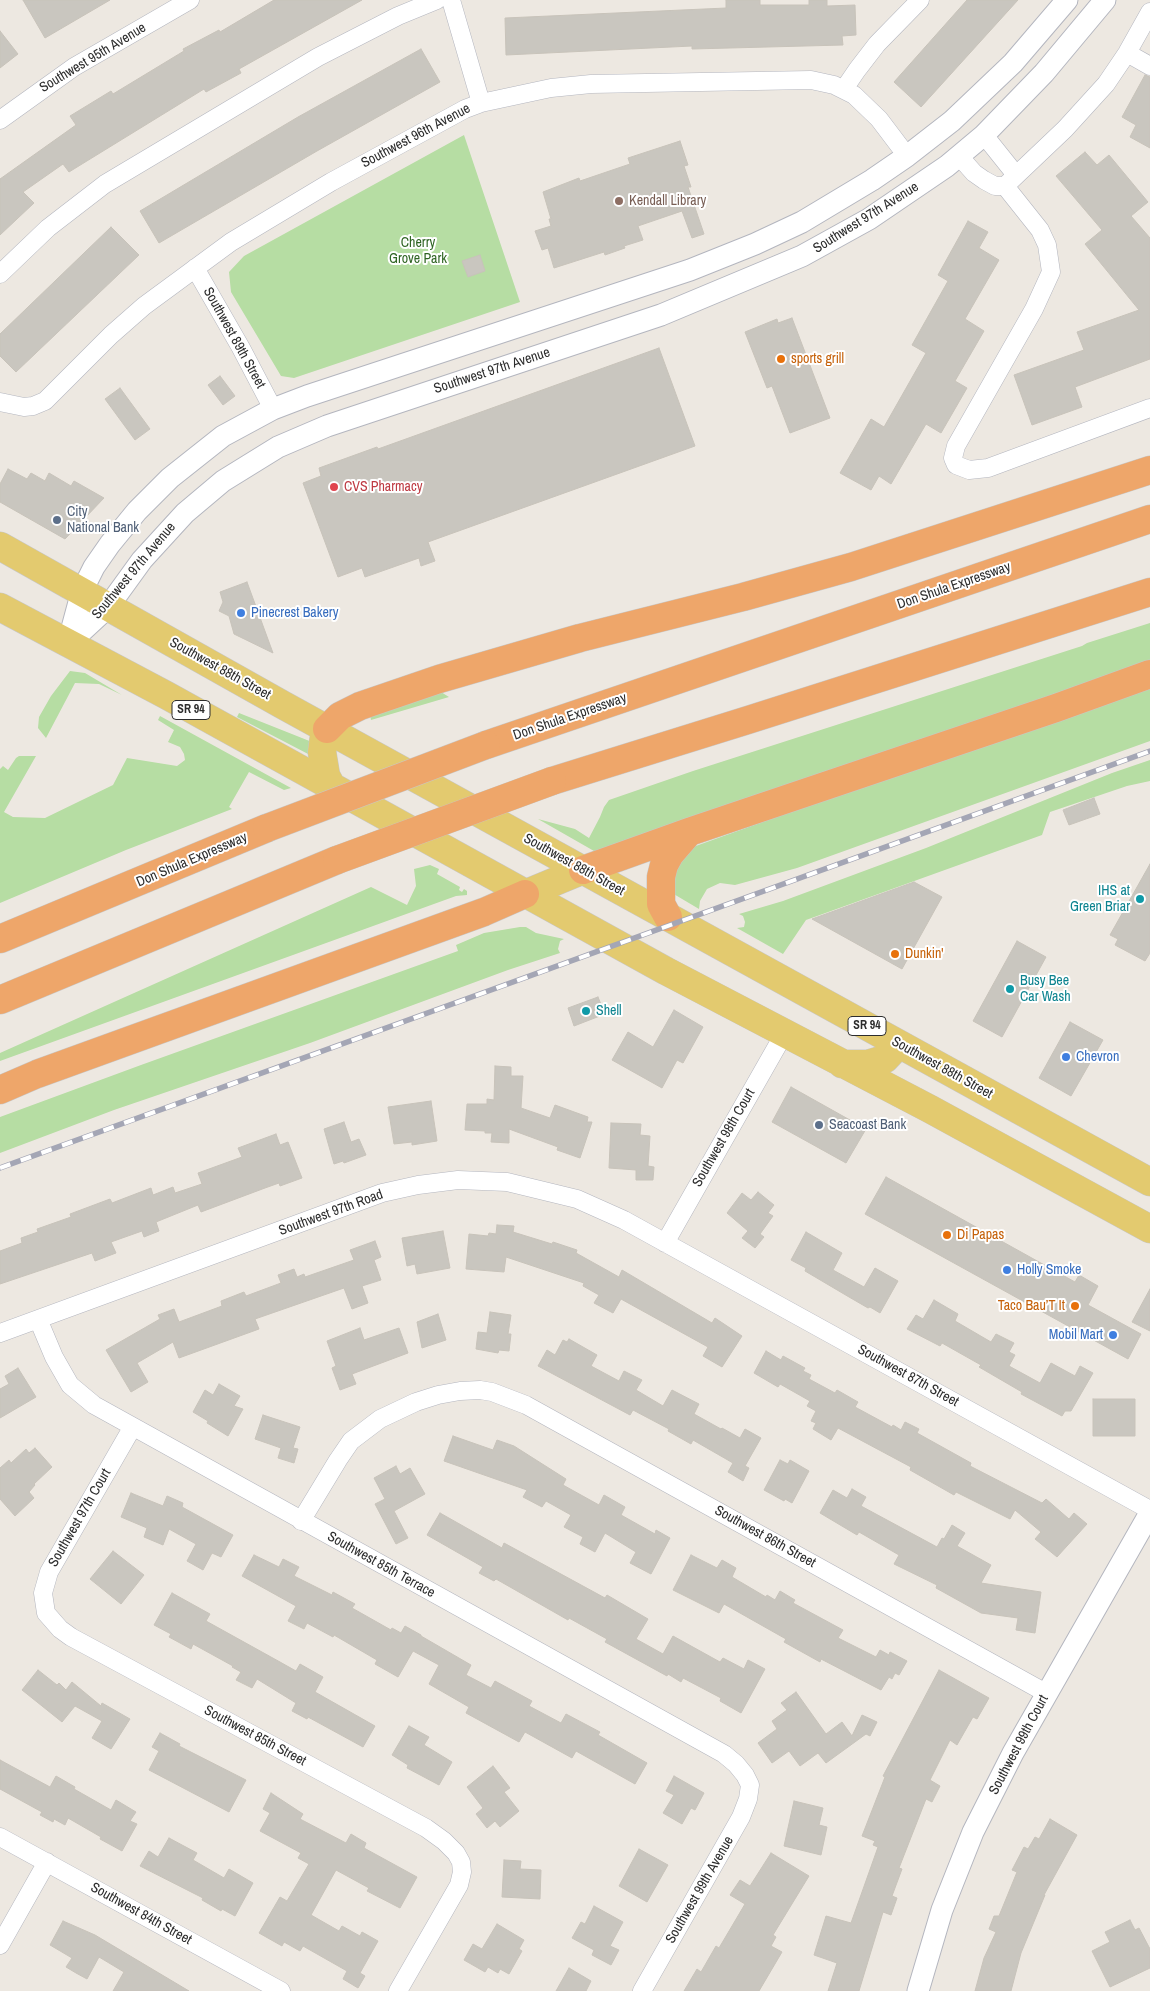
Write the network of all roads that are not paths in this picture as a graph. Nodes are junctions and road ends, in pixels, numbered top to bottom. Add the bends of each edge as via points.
1 (190, 0) edge
2 (438, 0) edge
3 (451, 0) edge
4 (920, 0) edge
5 (1066, 0) edge
6 (1105, 0) edge
7 (1150, 12) edge
8 (1127, 53) junction
9 (1150, 66) edge
10 (844, 89) junction
11 (482, 103) junction
12 (0, 120) edge
13 (984, 135) junction
14 (907, 156) junction
15 (959, 156) junction
16 (1011, 180) junction
17 (925, 181) junction
18 (195, 268) junction
19 (690, 270) junction
20 (0, 274) edge
21 (701, 299) junction
22 (0, 402) edge
23 (1150, 408) edge
24 (273, 409) junction
25 (291, 441) junction
26 (1150, 470) edge
27 (1150, 519) edge
28 (0, 546) edge
29 (82, 591) junction
30 (1150, 592) edge
31 (108, 606) junction
32 (0, 607) edge
33 (68, 644) junction
34 (1150, 674) edge
35 (327, 729) junction
36 (332, 787) junction
37 (689, 832) junction
38 (583, 870) junction
39 (525, 894) junction
40 (668, 917) junction
41 (0, 939) edge
42 (8, 998) edge
43 (784, 1034) junction
44 (900, 1044) junction
45 (842, 1064) junction
46 (0, 1090) edge
47 (1150, 1182) edge
48 (1150, 1229) edge
49 (665, 1242) junction
50 (38, 1319) junction
51 (0, 1333) edge
52 (132, 1428) junction
53 (1150, 1511) edge
54 (301, 1521) junction
55 (46, 1613) joint
56 (1046, 1693) junction
57 (750, 1786) joint
58 (0, 1837) edge
59 (46, 1862) junction
60 (0, 1945) edge
61 (281, 1991) edge
62 (398, 1991) edge
63 (642, 1991) edge
64 (918, 1991) edge

1 - 12 street, Southwest 95th Avenue via 74,67
2 - 20 street via 398,16 318,57 105,184 54,222
3 - 11 street
4 - 10 street via 877,44
5 - 14 street, Southwest 97th Avenue via 990,86
6 - 13 street, Southwest 97th Avenue via 1044,73
7 - 8 street
8 - 9 street
8 - 16 street via 1086,107
10 - 11 street, Southwest 96th Avenue via 811,80 631,82 551,88
10 - 14 street, Southwest 96th Avenue via 872,111
11 - 18 street, Southwest 96th Avenue via 465,109 330,182 231,242
13 - 15 street, Southwest 97th Avenue
13 - 16 street
14 - 17 street
14 - 19 street, Southwest 97th Avenue via 802,222
15 - 16 street via 974,173 995,186
15 - 17 street, Southwest 97th Avenue
16 - 23 street via 1047,245 1051,272 1034,309 956,446 953,458 956,465 969,470 988,468
17 - 21 street, Southwest 97th Avenue via 869,219 812,251
18 - 22 street, Southwest 96th Avenue via 111,335 51,397 33,406
18 - 24 street, Southwest 89th Street
19 - 21 street
19 - 24 street, Southwest 97th Avenue
21 - 25 street, Southwest 97th Avenue
24 - 25 street
24 - 29 street, Southwest 97th Avenue via 224,436 170,478 119,532 94,567
25 - 31 street, Southwest 97th Avenue via 242,468 203,496 156,544
26 - 35 highway via 851,566 439,679 360,706 340,716
27 - 41 highway, Don Shula Expressway, bridge via 486,745 268,828
28 - 29 main road, Southwest 88th Street / SR 94
29 - 31 main road, Southwest 88th Street / SR 94
29 - 33 street, Southwest 97th Avenue
30 - 42 highway, bridge via 552,781 336,860
31 - 33 street, Southwest 97th Avenue
31 - 35 main road, Southwest 88th Street / SR 94
32 - 33 main road, SR 94
33 - 36 main road, SR 94
34 - 37 highway
35 - 36 main road via 322,752 326,776
35 - 38 main road, Southwest 88th Street / SR 94
36 - 39 main road, SR 94
37 - 38 highway
37 - 40 highway via 670,854 662,871 661,904
38 - 39 main road
38 - 40 main road, Southwest 88th Street / SR 94
39 - 43 main road, SR 94
39 - 46 highway via 484,912
40 - 44 main road, Southwest 88th Street / SR 94
43 - 45 main road, SR 94
43 - 49 street, Southwest 98th Court
44 - 45 main road via 885,1059 868,1064
44 - 47 main road, Southwest 88th Street / SR 94
45 - 48 main road, SR 94
49 - 50 street, Southwest 97th Road via 597,1207 554,1192 507,1182 458,1180 382,1193
49 - 53 street, Southwest 87th Street
50 - 51 street, Southwest 97th Road
50 - 52 street, Southwest 85th Terrace via 70,1385 94,1405
52 - 54 street, Southwest 85th Terrace
52 - 55 street, Southwest 97th Court via 49,1572 43,1593
53 - 56 street, Southwest 99th Court
54 - 56 street, Southwest 86th Street via 351,1441 366,1428 416,1402 460,1391 480,1390 506,1396
54 - 57 street, Southwest 85th Terrace via 724,1754 745,1775
55 - 62 street, Southwest 85th Street via 71,1637 426,1828 456,1853 462,1872 459,1885
56 - 64 street, Southwest 99th Court via 966,1847 942,1910
57 - 63 street, Southwest 99th Avenue via 736,1826
58 - 59 street, Southwest 84th Street
59 - 60 street
59 - 61 street, Southwest 84th Street

